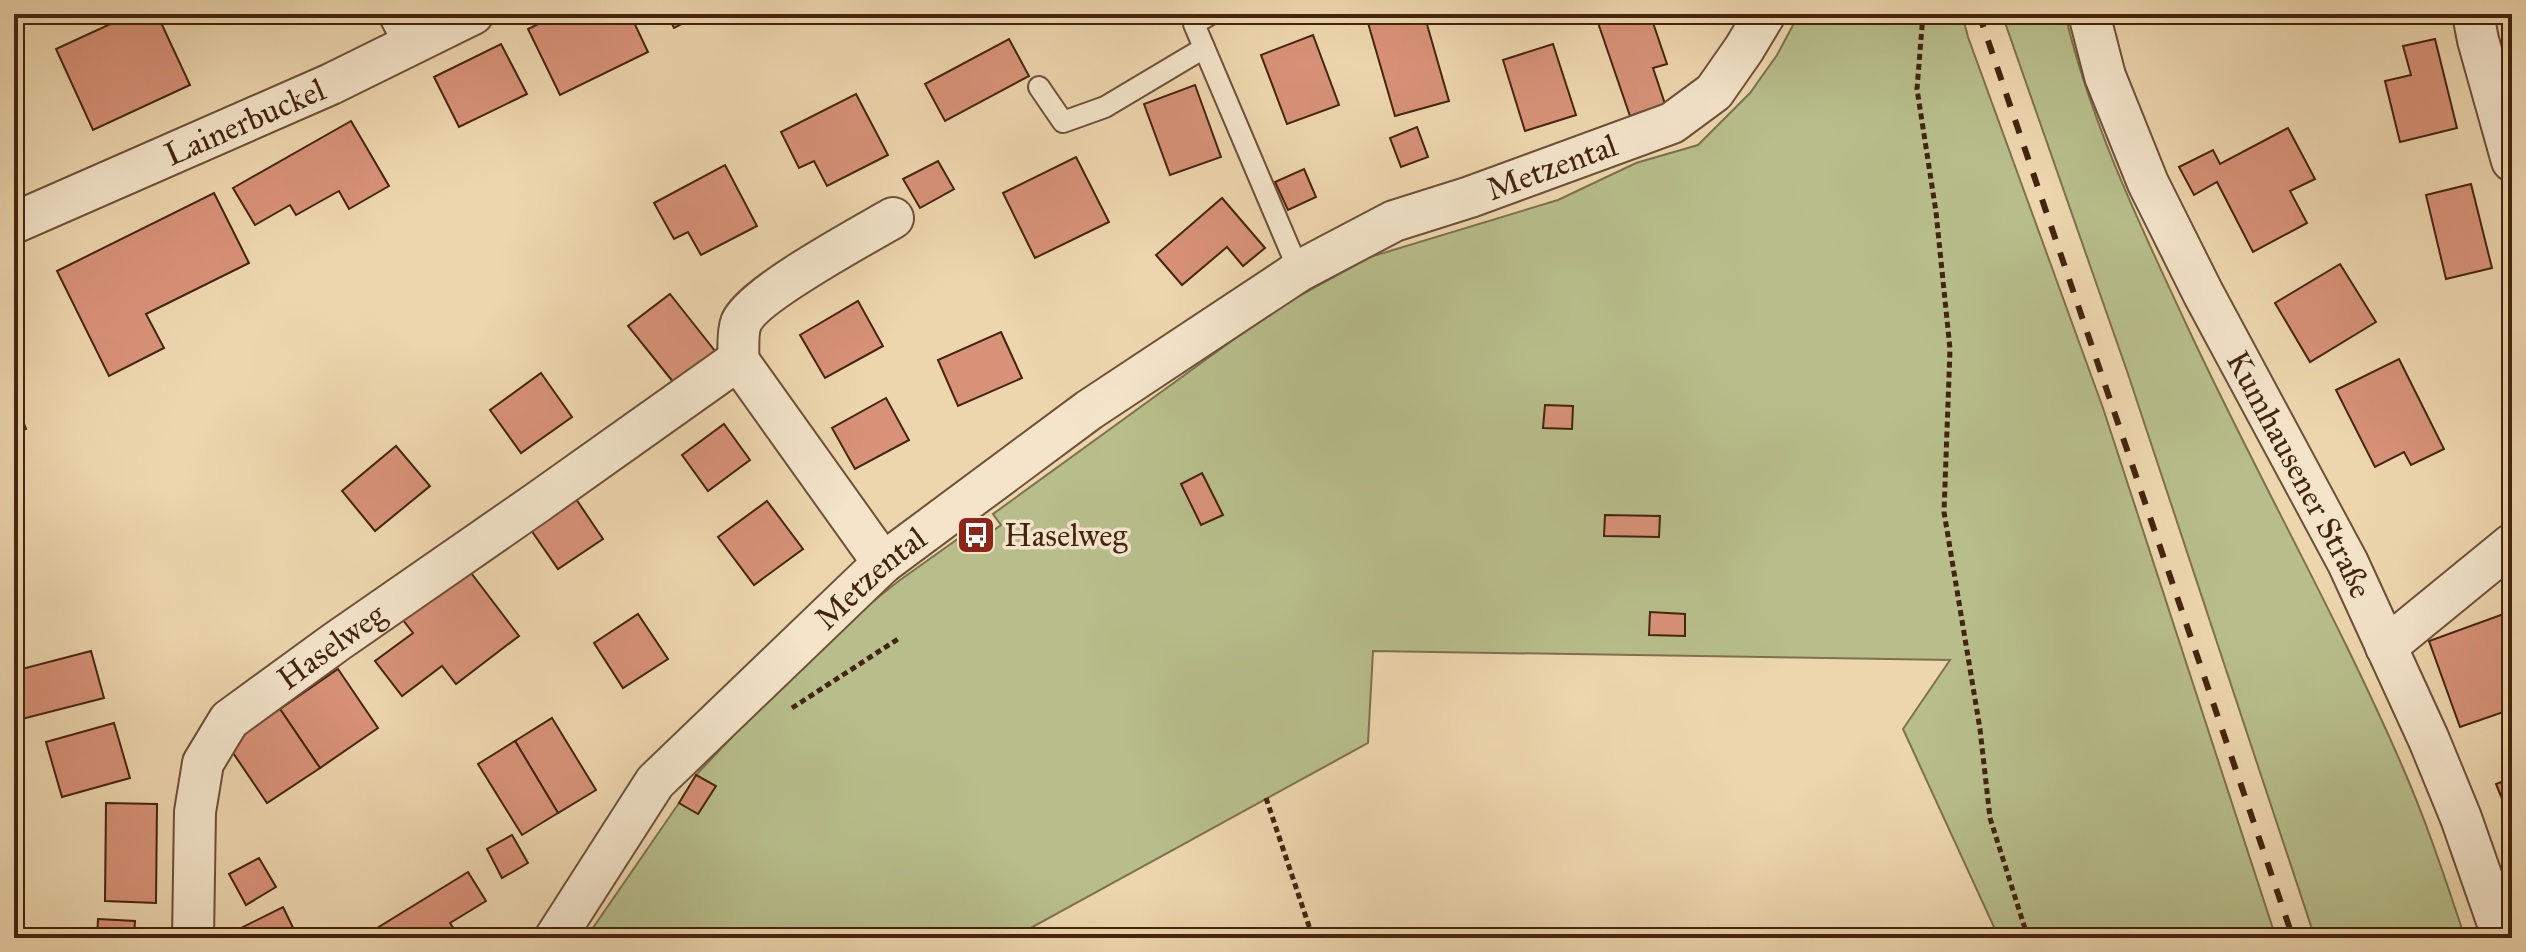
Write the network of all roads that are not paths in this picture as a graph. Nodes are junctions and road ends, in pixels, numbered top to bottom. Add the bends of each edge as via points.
1 (473, 14) edge
2 (1211, 14) edge
3 (1765, 14) edge
4 (2089, 14) edge
5 (2473, 14) edge
6 (397, 30) edge
7 (1204, 48) junction
8 (1039, 87) dead end
9 (2512, 161) edge
10 (893, 218) dead end
11 (14, 223) edge
12 (1299, 271) junction
13 (738, 360) junction
14 (2512, 544) edge
15 (883, 563) junction
16 (2386, 647) junction
17 (193, 938) edge
18 (555, 938) edge
19 (2503, 938) edge

1 - 6 street, Lainerbuckel
2 - 7 lane via 1194,24
3 - 12 street, Metzental via 1714,92 1672,123 1394,221
4 - 16 street, Kumhausener Straße via 2105,76 2148,183 2348,563
5 - 9 street
6 - 11 street, Lainerbuckel via 331,84
7 - 8 lane via 1105,107 1063,122
7 - 12 lane
10 - 13 street via 759,301 741,323
12 - 15 street, Metzental via 1089,410
13 - 15 street
13 - 17 street, Haselweg via 229,720 203,763
14 - 16 street
15 - 18 street, Metzental via 655,782
16 - 19 street, Kumhausener Straße via 2461,818

